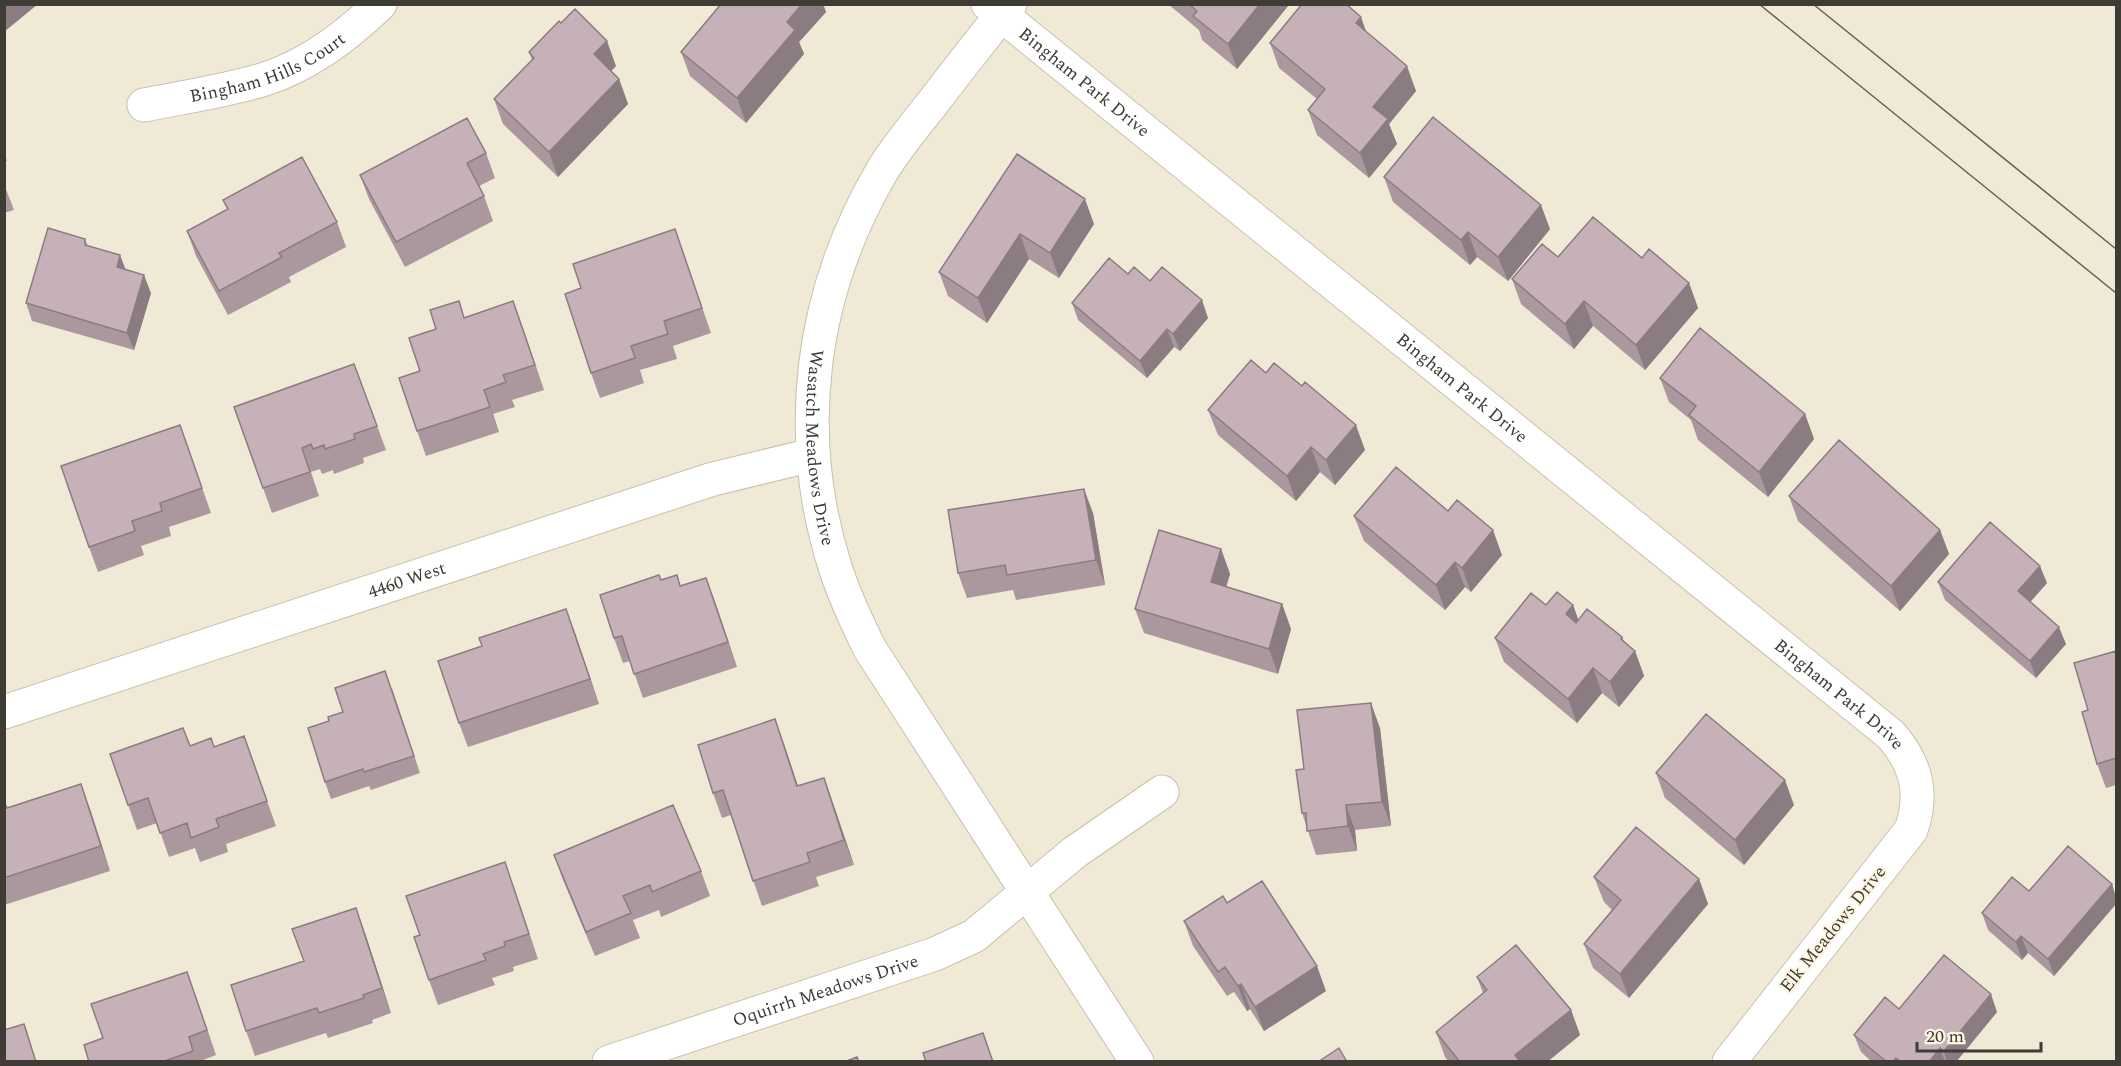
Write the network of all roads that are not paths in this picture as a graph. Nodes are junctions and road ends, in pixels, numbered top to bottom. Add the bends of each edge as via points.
1 (380, 4) edge
2 (1000, 8) edge
3 (144, 105) dead end
4 (812, 455) junction
5 (4, 712) edge
6 (1917, 788) joint
7 (1162, 792) dead end
8 (1027, 892) junction
9 (609, 1062) edge
10 (1137, 1062) edge
11 (1729, 1062) edge

1 - 3 street, Bingham Hills Court via 332,45 288,70 265,79
2 - 4 street, Wasatch Meadows Drive via 883,169 860,210 830,292 817,350 812,385
2 - 6 street, Bingham Park Drive via 1891,735 1908,759
4 - 5 street, 4460 West via 713,478
4 - 8 street, Wasatch Meadows Drive via 825,533 851,611 870,649
6 - 11 street, Elk Meadows Drive via 1916,816 1903,842
7 - 8 street via 1075,852
8 - 9 street, Oquirrh Meadows Drive via 974,936 950,948
8 - 10 street, Wasatch Meadows Drive

